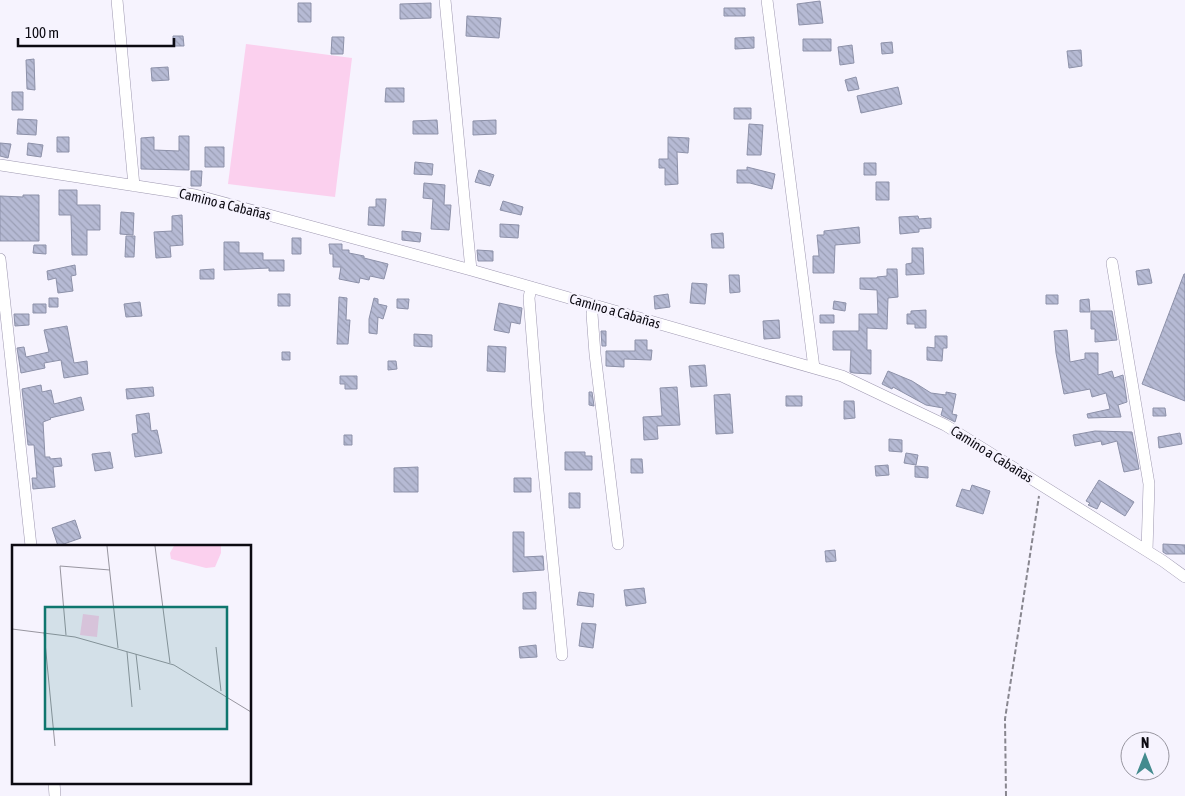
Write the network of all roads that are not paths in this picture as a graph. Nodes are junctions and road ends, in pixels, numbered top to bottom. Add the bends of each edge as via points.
1 (117, 0) edge
2 (445, 0) edge
3 (766, 0) edge
4 (0, 165) edge
5 (134, 186) junction
6 (0, 259) edge
7 (1112, 263) dead end
8 (471, 270) junction
9 (531, 287) junction
10 (594, 305) junction
11 (814, 368) junction
12 (618, 544) dead end
13 (31, 545) edge
14 (1147, 551) junction
15 (1185, 577) edge
16 (562, 655) dead end

1 - 5 street
2 - 8 street
3 - 11 street
4 - 5 street, Camino a Cabañas
5 - 8 street, Camino a Cabañas via 195,195
6 - 13 street
7 - 14 street via 1149,484
8 - 9 street, Camino a Cabañas
9 - 10 street, Camino a Cabañas
9 - 16 street via 529,298 538,411
10 - 11 street, Camino a Cabañas
10 - 12 street via 595,354
11 - 14 street, Camino a Cabañas via 842,376 945,425
14 - 15 street, Camino a Cabañas

